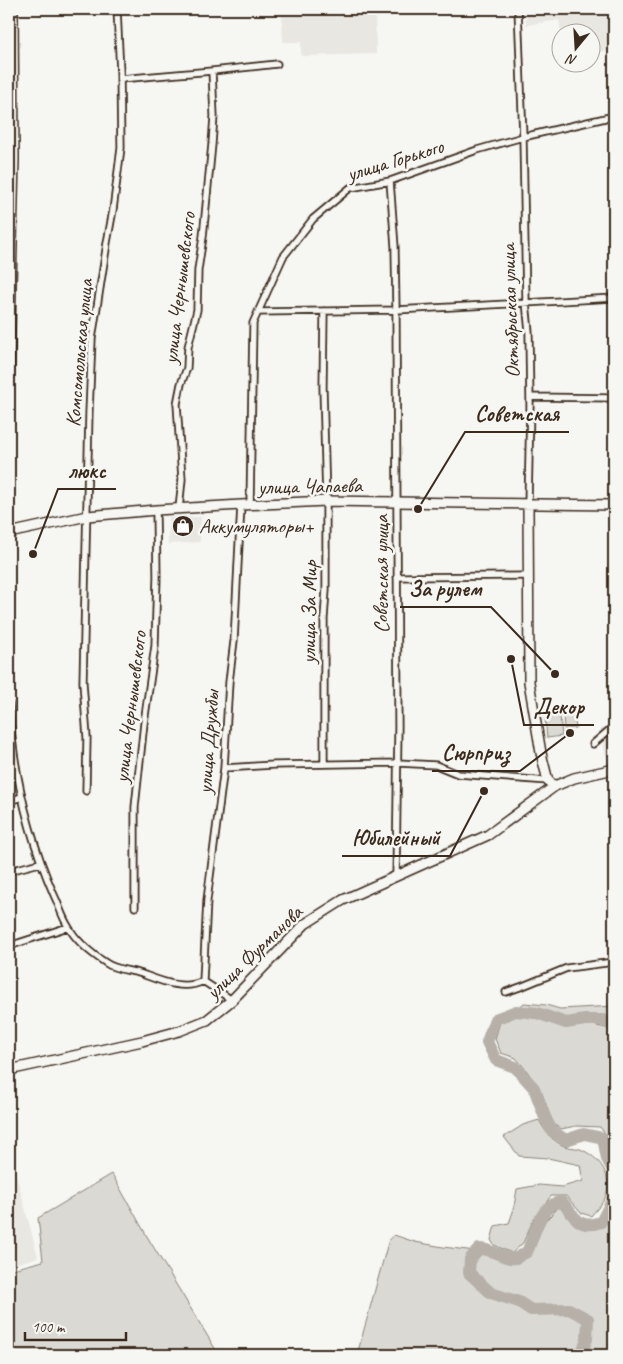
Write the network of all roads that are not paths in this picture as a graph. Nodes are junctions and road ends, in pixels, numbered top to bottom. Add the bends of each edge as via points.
1 (13, 9) edge
2 (117, 9) edge
3 (518, 9) edge
4 (277, 64) dead end
5 (212, 72) junction
6 (120, 78) junction
7 (614, 116) edge
8 (524, 137) junction
9 (11, 159) edge
10 (390, 180) junction
11 (614, 298) edge
12 (526, 302) junction
13 (396, 310) junction
14 (324, 311) junction
15 (258, 312) junction
16 (9, 370) edge
17 (530, 397) junction
18 (614, 398) edge
19 (326, 501) junction
20 (397, 502) junction
21 (245, 505) junction
22 (528, 505) junction
23 (614, 505) edge
24 (179, 509) junction
25 (156, 510) junction
26 (87, 516) junction
27 (9, 533) edge
28 (528, 576) junction
29 (397, 577) junction
30 (9, 704) edge
31 (614, 726) edge
32 (10, 730) edge
33 (593, 744) dead end
34 (398, 763) junction
35 (324, 764) junction
36 (224, 768) junction
37 (614, 769) edge
38 (552, 784) junction
39 (86, 790) dead end
40 (22, 797) junction
41 (9, 801) edge
42 (40, 863) junction
43 (9, 871) edge
44 (396, 877) junction
45 (135, 907) dead end
46 (68, 927) junction
47 (9, 946) edge
48 (614, 962) edge
49 (203, 981) junction
50 (506, 992) dead end
51 (232, 1000) junction
52 (9, 1070) edge

1 - 9 main road
2 - 6 street, Комсомольская улица
3 - 8 street, Октябрьская улица
4 - 5 street
5 - 6 street
5 - 24 street, улица Чернышевского via 213,135 198,270 197,310 177,404 182,480
6 - 26 street, Комсомольская улица via 121,148 92,339
7 - 8 street, улица Горького
8 - 10 street, улица Горького
8 - 12 street, Октябрьская улица
9 - 16 main road
10 - 13 street, Советская улица
10 - 15 street, улица Горького via 350,188 313,219 283,257
11 - 12 street
12 - 13 street
12 - 17 street, Октябрьская улица
13 - 14 street
13 - 20 street, Советская улица
14 - 15 street
14 - 19 street, улица За Мир
15 - 21 street, улица Горького via 253,323
17 - 18 street
17 - 22 street, Октябрьская улица
19 - 20 main road, улица Чапаева
19 - 21 main road, улица Чапаева
19 - 35 street, улица За Мир
20 - 22 main road, улица Чапаева
20 - 29 street, Советская улица
21 - 24 main road, улица Чапаева
21 - 36 street, улица Дружбы via 228,682
22 - 23 main road, улица Чапаева
22 - 28 main road, Октябрьская улица
24 - 25 main road, улица Чапаева
25 - 26 main road, улица Чапаева
25 - 45 street, улица Чернышевского via 155,646 134,807
26 - 27 main road, улица Чапаева
26 - 39 street, Комсомольская улица via 83,682
28 - 29 street
28 - 38 main road, Октябрьская улица via 529,682 541,753
29 - 34 street, Советская улица
30 - 32 street
31 - 33 street
32 - 40 street
34 - 35 street
34 - 38 street via 436,766 458,774
34 - 44 street, Советская улица
35 - 36 street
36 - 49 street, улица Дружбы via 207,900
37 - 38 main road, улица Фурманова
38 - 44 main road, улица Фурманова via 488,835
40 - 41 street
40 - 42 street
42 - 43 street
42 - 46 street
44 - 51 main road, улица Фурманова via 343,900 306,924
46 - 47 street
46 - 49 street via 108,964 166,983 195,985
48 - 50 street via 567,968
49 - 51 street
51 - 52 main road, улица Фурманова via 206,1020 179,1031

